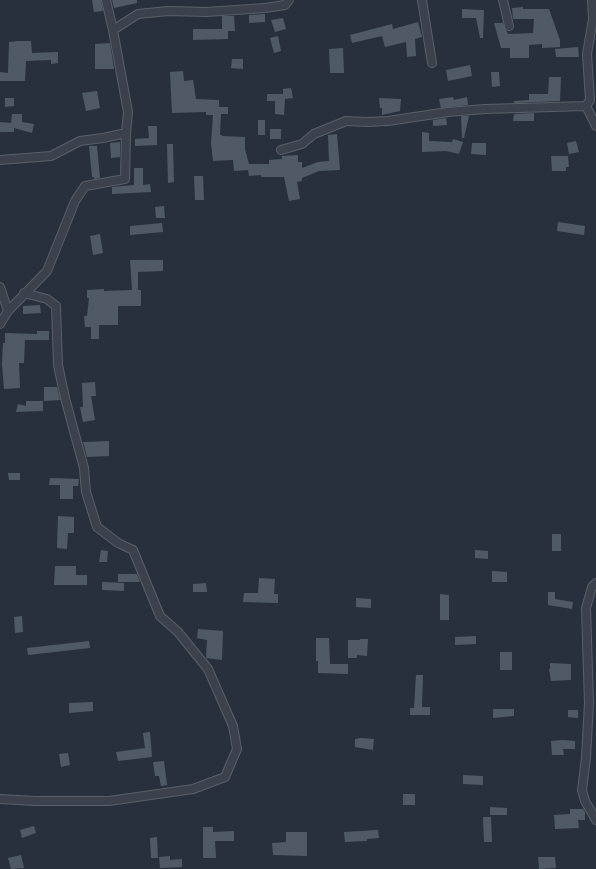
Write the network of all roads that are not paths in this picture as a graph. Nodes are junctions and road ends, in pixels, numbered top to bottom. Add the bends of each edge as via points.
1 (106, 0) edge
2 (289, 0) edge
3 (422, 0) edge
4 (503, 0) edge
5 (592, 0) edge
6 (509, 26) dead end
7 (113, 30) junction
8 (432, 63) dead end
9 (586, 106) junction
10 (596, 126) edge
11 (126, 133) junction
12 (281, 150) dead end
13 (0, 160) edge
14 (0, 287) edge
15 (24, 293) junction
16 (8, 311) junction
17 (0, 324) edge
18 (596, 583) edge
19 (0, 799) edge
20 (596, 820) edge

1 - 7 street
2 - 7 street via 285,5 265,8 138,14
3 - 8 street
4 - 6 street
5 - 9 street via 593,18 587,54 590,100
7 - 11 street via 128,112
9 - 10 street
9 - 12 street via 485,109 367,122 346,121 314,134 302,144
11 - 13 street via 80,141 51,156
11 - 15 street via 125,179 85,186 75,201 47,271
14 - 16 street
15 - 16 street
15 - 19 street via 47,299 56,306 58,365 84,468 86,492 97,527 118,544 133,550 160,616 178,632 208,669 233,726 237,749 225,777 193,789 109,801
16 - 17 street
18 - 20 street via 592,587 586,608 589,703 582,790

